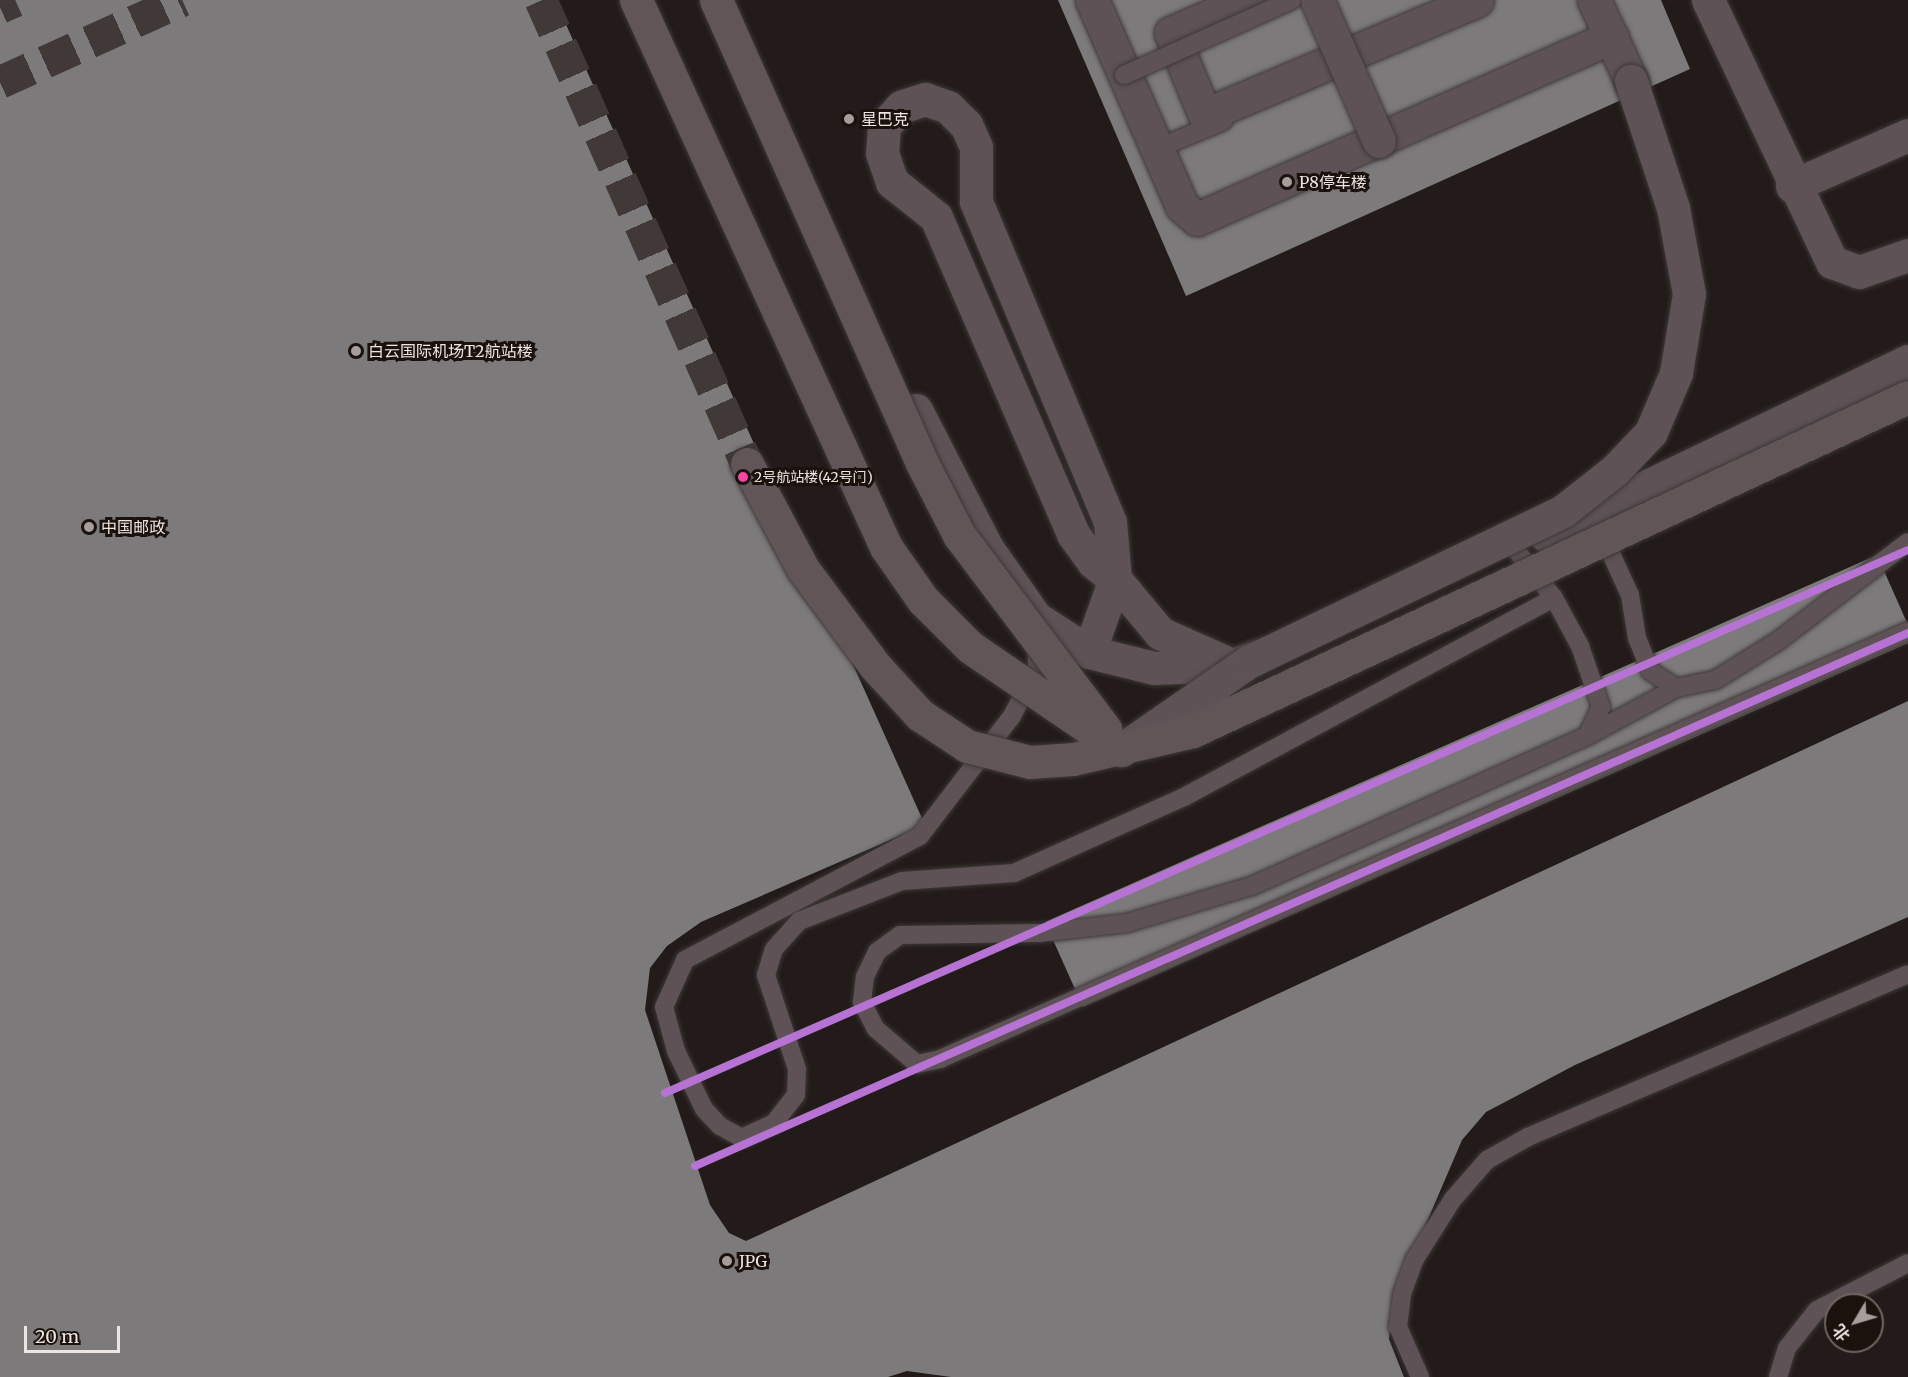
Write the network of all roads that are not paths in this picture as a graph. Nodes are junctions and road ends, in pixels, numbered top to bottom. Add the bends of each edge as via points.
1 (636, 0) edge
2 (716, 0) edge
3 (732, 0) edge
4 (1092, 0) edge
5 (1248, 0) edge
6 (1292, 0) edge
7 (1317, 0) edge
8 (1477, 0) edge
9 (1495, 0) edge
10 (1594, 0) edge
11 (1714, 2) edge
12 (1612, 37) junction
13 (1347, 69) junction
14 (1124, 75) junction
15 (1908, 135) edge
16 (1379, 141) junction
17 (1156, 149) junction
18 (1792, 186) junction
19 (1908, 255) edge
20 (1908, 361) edge
21 (1908, 397) edge
22 (747, 464) tunnel mouth
23 (1592, 511) junction
24 (1908, 542) edge
25 (1516, 550) junction
26 (1115, 579) junction
27 (1554, 598) junction
28 (1036, 618) junction
29 (1908, 631) edge
30 (1089, 652) junction
31 (1232, 665) junction
32 (1676, 688) junction
33 (1587, 736) junction
34 (1121, 750) junction
35 (1908, 974) edge
36 (1908, 1263) edge
37 (1420, 1377) edge
38 (1778, 1377) edge

1 - 34 main road, bridge via 886,547 923,600 970,647
2 - 34 main road, bridge via 922,463 960,536
3 - 28 street via 936,453 987,548
4 - 14 street
5 - 8 street via 1171,33 1204,115
6 - 14 lane, bridge
7 - 13 street, bridge
9 - 13 lane
10 - 12 street
11 - 18 street
12 - 16 street
12 - 34 street, bridge via 1672,208 1689,294 1676,373 1651,432 1615,470 1563,511 1248,662
13 - 16 street, bridge
13 - 17 lane
14 - 17 street
15 - 18 street
16 - 17 street via 1197,219 1182,206
18 - 19 street via 1832,262 1859,272
20 - 23 street
21 - 34 main road, bridge via 1263,700 1193,730
22 - 34 main road, bridge via 803,569 875,666 920,715 967,746 1030,762
23 - 25 street
23 - 32 lane via 1630,595 1637,638 1650,671
24 - 32 lane via 1778,641 1715,680
25 - 27 lane
25 - 31 street via 1356,622
26 - 26 street via 1110,522 976,201 976,147 966,125 948,107 925,99 901,107 884,126 882,153 892,182 936,217 1073,534 1093,562
26 - 30 street
26 - 31 street via 1160,633
27 - 28 lane via 1184,798 1014,873 902,881 799,921 774,949 766,975 797,1069 796,1095 774,1124 742,1138 720,1126 704,1109 676,1051 664,1007 685,960 920,836 1012,716 1037,668
27 - 33 lane via 1580,646 1601,707
28 - 30 street
29 - 33 lane via 940,1059 916,1064 894,1048 876,1029 862,1002 865,977 877,952 900,935 1039,933 1127,923 1251,886
30 - 31 street via 1155,668
32 - 33 lane
35 - 37 lane via 1528,1137 1487,1160 1453,1199 1421,1249 1402,1294 1398,1327
36 - 38 lane via 1817,1310 1787,1348

